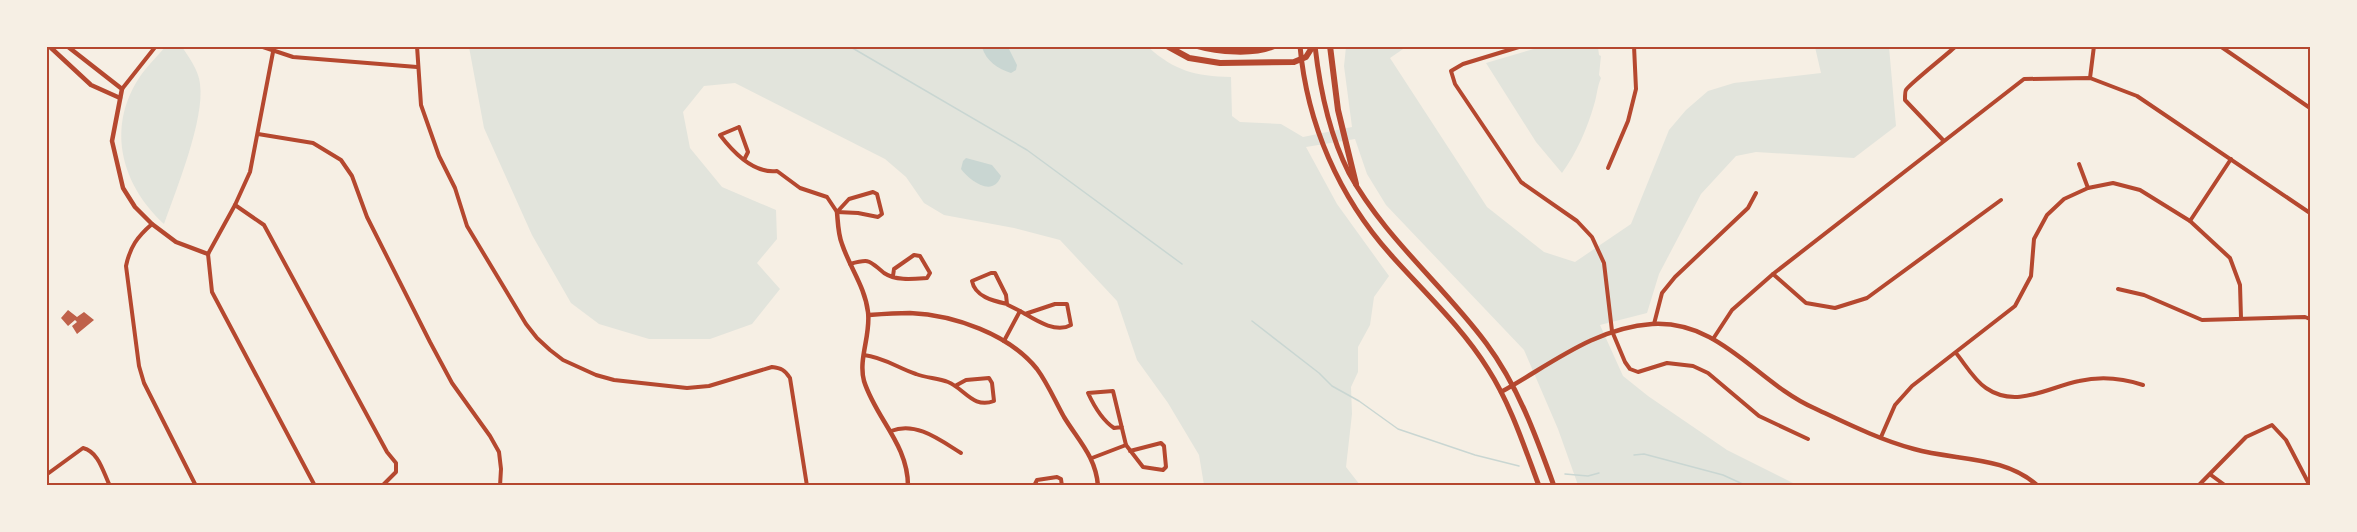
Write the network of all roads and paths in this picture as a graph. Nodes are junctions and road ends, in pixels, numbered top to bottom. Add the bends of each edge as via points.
1 (49, 46) edge
2 (67, 46) edge
3 (156, 46) edge
4 (260, 46) edge
5 (417, 46) edge
6 (1167, 46) edge
7 (1197, 46) edge
8 (1274, 46) edge
9 (1300, 46) edge
10 (1314, 46) edge
11 (1330, 46) edge
12 (1522, 46) edge
13 (1634, 46) edge
14 (1956, 46) edge
15 (2094, 46) edge
16 (2220, 46) edge
17 (273, 52) junction
18 (1301, 60) junction
19 (417, 67) junction
20 (2090, 78) junction
21 (122, 89) junction
22 (120, 98) junction
23 (2310, 108) edge
24 (1317, 125) junction
25 (1330, 126) junction
26 (258, 134) junction
27 (1943, 140) junction
28 (2231, 159) junction
29 (744, 160) junction
30 (2079, 164) dead end
31 (1608, 168) dead end
32 (1356, 184) junction
33 (2088, 188) junction
34 (1756, 193) dead end
35 (2001, 200) dead end
36 (235, 205) junction
37 (837, 212) junction
38 (2310, 213) edge
39 (2190, 221) junction
40 (152, 224) junction
41 (208, 254) junction
42 (850, 264) junction
43 (1773, 274) junction
44 (893, 276) junction
45 (2118, 289) dead end
46 (1007, 304) junction
47 (1020, 310) junction
48 (1025, 314) junction
49 (869, 315) junction
50 (2241, 318) junction
51 (2310, 319) edge
52 (1654, 324) junction
53 (1612, 331) junction
54 (1713, 339) junction
55 (1004, 341) junction
56 (1956, 353) junction
57 (864, 355) junction
58 (955, 386) junction
59 (1513, 386) junction
60 (2143, 386) dead end
61 (1501, 393) junction
62 (1122, 427) junction
63 (891, 431) junction
64 (1881, 437) junction
65 (1808, 439) dead end
66 (1126, 445) junction
67 (1130, 451) junction
68 (961, 453) dead end
69 (1092, 458) junction
70 (46, 475) edge
71 (2211, 475) junction
72 (110, 486) edge
73 (196, 486) edge
74 (315, 486) edge
75 (382, 486) edge
76 (500, 486) edge
77 (807, 486) edge
78 (908, 486) edge
79 (1034, 486) edge
80 (1062, 486) edge
81 (1098, 486) edge
82 (1539, 486) edge
83 (1554, 486) edge
84 (2038, 486) edge
85 (2198, 486) edge
86 (2226, 486) edge
87 (2310, 486) edge

1 - 22 street via 91,84
2 - 21 street
3 - 21 street
4 - 17 street
5 - 19 street
6 - 18 highway via 1189,58 1210,62
7 - 8 highway via 1235,51
9 - 18 main road
10 - 18 highway
10 - 25 main road
11 - 32 highway via 1338,110
12 - 53 street via 1463,64 1451,71 1455,84 1521,182 1577,221 1592,237 1604,263
13 - 31 street via 1636,89 1628,121
14 - 27 street via 1905,91 1905,100
15 - 20 street
16 - 23 street
17 - 19 street
17 - 26 street
18 - 24 main road
19 - 77 street via 426,121 467,226 537,338 563,360 614,380 687,388 780,368 790,378
20 - 27 street via 2024,79
20 - 28 street via 2138,96
21 - 22 street
22 - 40 street via 112,141 118,169 123,188
24 - 25 main road
24 - 61 main road via 1335,173 1358,212 1473,347
25 - 32 main road
26 - 36 street via 250,172
26 - 76 street via 313,143 341,160 452,383 499,452
27 - 43 street
28 - 38 street
28 - 39 street
29 - 29 street via 732,151 720,135 739,127 748,152
29 - 37 street via 770,172 777,171 800,188 827,197
30 - 33 street
32 - 59 main road via 1487,344
33 - 39 street via 2113,183 2140,190
33 - 56 street via 2064,199 2047,215 2034,239 2031,276 2015,306
34 - 52 street via 1748,208 1662,293
35 - 43 street via 1867,298 1835,308 1806,303
36 - 41 street
36 - 75 street via 264,225 396,463 396,472
37 - 37 street via 849,199 873,192 882,214 878,217
37 - 42 street via 841,243
39 - 50 street via 2230,258 2240,285
40 - 41 street via 176,243
40 - 73 street via 137,237 126,266 140,366
41 - 74 street via 212,292
42 - 44 street via 872,261
42 - 49 street via 862,284
43 - 54 street via 1732,310
44 - 44 street via 894,268 914,255 920,256 930,273 927,278 909,280
45 - 50 street via 2144,295 2202,320
46 - 46 street via 995,273 972,282 989,300
46 - 47 street
47 - 48 street
47 - 55 street
48 - 48 street via 1067,304 1071,325 1064,329 1053,327
49 - 55 street via 931,315
49 - 57 street
50 - 51 street
52 - 53 street
52 - 54 street via 1679,327
53 - 59 street via 1575,348
53 - 65 street via 1625,362 1634,371 1667,363 1693,366 1708,373 1759,416
54 - 64 street via 1736,352 1793,398
55 - 69 street via 1036,368
56 - 60 street via 1984,387 2011,397 2087,379 2118,378
56 - 64 street via 1912,386 1895,405
57 - 58 street via 879,356 918,375
57 - 63 street via 863,377 869,394
58 - 58 street via 966,380 989,378 994,401 987,404 968,398
59 - 61 street
59 - 83 main road
61 - 82 main road
62 - 62 street via 1113,392 1089,393 1107,423 1114,428
62 - 66 street
63 - 68 street via 902,426 921,430
63 - 78 street via 903,453
64 - 84 street via 1940,456 2000,463
66 - 67 street
66 - 69 street
67 - 67 street via 1161,443 1166,467 1143,467
69 - 81 street
70 - 72 street via 83,448 96,456
71 - 85 street
71 - 86 street
71 - 87 street via 2246,437 2272,425 2286,440
79 - 80 street via 1037,480 1057,477

